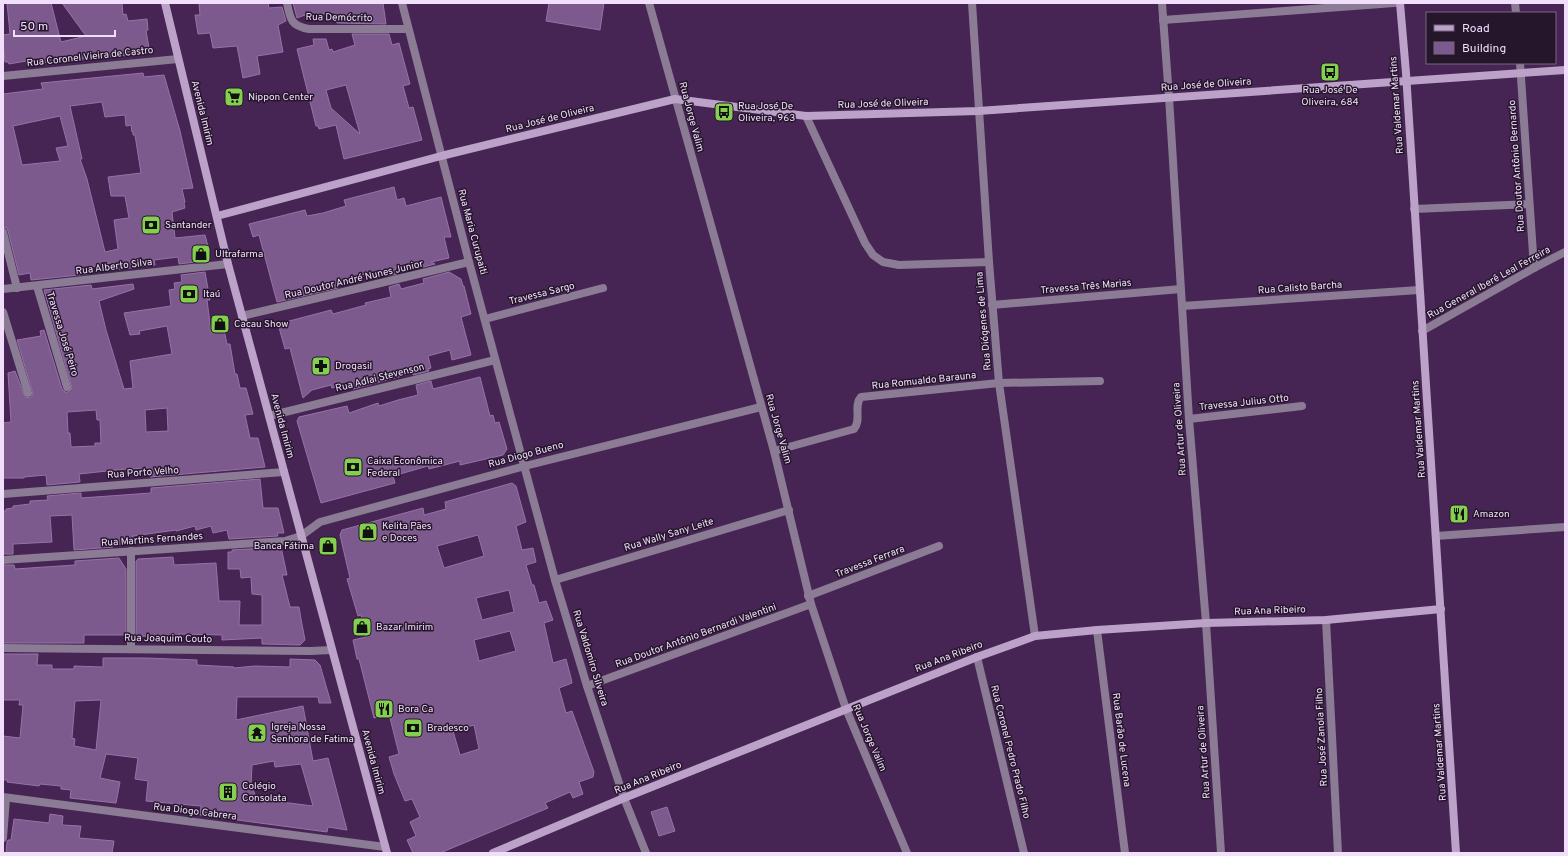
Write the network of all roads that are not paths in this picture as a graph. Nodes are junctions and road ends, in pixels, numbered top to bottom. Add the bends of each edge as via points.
1 (165, 3) edge
2 (286, 3) edge
3 (402, 3) edge
4 (649, 3) edge
5 (972, 3) edge
6 (1162, 3) edge
7 (1394, 3) edge
8 (1400, 3) edge
9 (1163, 20) junction
10 (407, 29) junction
11 (178, 58) junction
12 (1520, 64) edge
13 (1565, 70) edge
14 (1520, 73) junction
15 (3, 76) edge
16 (1406, 81) junction
17 (1170, 97) junction
18 (675, 98) junction
19 (978, 111) junction
20 (806, 116) junction
21 (441, 156) junction
22 (1529, 204) junction
23 (1414, 209) junction
24 (217, 216) junction
25 (3, 232) edge
26 (1565, 252) edge
27 (469, 262) junction
28 (989, 262) junction
29 (228, 264) junction
30 (1534, 268) junction
31 (37, 286) junction
32 (17, 288) junction
33 (603, 288) dead end
34 (3, 289) edge
35 (1181, 289) junction
36 (1419, 290) junction
37 (992, 305) junction
38 (1182, 306) junction
39 (3, 312) edge
40 (242, 316) junction
41 (485, 319) junction
42 (1422, 331) junction
43 (496, 360) junction
44 (1100, 381) dead end
45 (999, 383) junction
46 (67, 387) dead end
47 (28, 393) dead end
48 (1302, 406) dead end
49 (761, 407) junction
50 (269, 416) junction
51 (1189, 419) junction
52 (774, 451) junction
53 (525, 466) junction
54 (284, 472) junction
55 (3, 494) edge
56 (788, 510) junction
57 (1565, 527) edge
58 (302, 536) junction
59 (1436, 536) junction
60 (939, 546) dead end
61 (131, 551) junction
62 (3, 560) edge
63 (555, 580) junction
64 (810, 600) junction
65 (1441, 610) junction
66 (1326, 620) junction
67 (1206, 623) junction
68 (1097, 630) junction
69 (1035, 636) junction
70 (3, 648) edge
71 (130, 649) junction
72 (332, 650) junction
73 (976, 657) junction
74 (587, 686) junction
75 (846, 709) junction
76 (5, 797) edge
77 (624, 798) junction
78 (3, 838) edge
79 (386, 850) edge
80 (493, 853) edge
81 (646, 853) edge
82 (907, 853) edge
83 (1024, 853) edge
84 (1125, 853) edge
85 (1221, 853) edge
86 (1338, 853) edge
87 (1456, 853) edge

1 - 11 street, Avenida Imirim
2 - 10 street, Rua Demócrito via 293,22 299,27
3 - 10 street, Rua Maria Curupaiti
4 - 18 street, Rua Jorge Valim
5 - 19 street, Rua Diógenes de Lima
6 - 9 street, Rua Artur de Oliveira
7 - 9 street
8 - 16 street, Rua Valdemar Martins
9 - 17 street, Rua Artur de Oliveira
10 - 21 street, Rua Maria Curupaiti
11 - 15 street, Rua Coronel Vieira de Castro
11 - 24 street, Avenida Imirim
12 - 14 street, Rua Doutor Antônio Bernardo
13 - 14 street, Rua José de Oliveira
14 - 16 street, Rua José de Oliveira
14 - 22 street, Rua Doutor Antônio Bernardo
16 - 17 street, Rua José de Oliveira
16 - 23 street, Rua Valdemar Martins
17 - 19 street, Rua José de Oliveira
17 - 35 street, Rua Artur de Oliveira
18 - 20 street, Rua José de Oliveira
18 - 21 street, Rua José de Oliveira
18 - 49 street, Rua Jorge Valim
19 - 20 street, Rua José de Oliveira
19 - 28 street, Rua Diógenes de Lima
20 - 28 street via 873,255 883,262 899,265
21 - 24 street, Rua José de Oliveira
21 - 27 street, Rua Maria Curupaiti
22 - 23 street
22 - 30 street, Rua Doutor Antônio Bernardo
23 - 36 street, Rua Valdemar Martins
24 - 29 street, Avenida Imirim
25 - 32 street
26 - 30 street, Rua General Iberê Leal Ferreira
27 - 40 street, Rua Doutor André Nunes Junior
27 - 41 street, Rua Maria Curupaiti
28 - 37 street, Rua Diógenes de Lima
29 - 31 street, Rua Alberto Silva
29 - 40 street, Avenida Imirim
30 - 42 street, Rua General Iberê Leal Ferreira
31 - 32 street, Rua Alberto Silva
31 - 46 street, Travessa José Peiro
32 - 34 street, Rua Alberto Silva
33 - 41 street, Travessa Sargo
35 - 37 street, Travessa Três Marias
35 - 38 street, Rua Artur de Oliveira
36 - 38 street, Rua Calisto Barcha
36 - 42 street, Rua Valdemar Martins
37 - 45 street, Rua Diógenes de Lima
38 - 51 street, Rua Artur de Oliveira
39 - 47 street
40 - 50 street, Avenida Imirim
41 - 43 street, Rua Maria Curupaiti
42 - 59 street, Rua Valdemar Martins
43 - 50 street, Rua Adlai Stevenson
43 - 53 street, Rua Maria Curupaiti
44 - 45 street
45 - 52 street, Rua Romualdo Barauna via 861,398 858,402 858,423 854,429
45 - 69 street, Rua Diógenes de Lima
48 - 51 street, Travessa Julius Otto
49 - 52 street, Rua Jorge Valim
49 - 53 street, Rua Diogo Bueno
50 - 54 street, Avenida Imirim
51 - 67 street, Rua Artur de Oliveira
52 - 56 street, Rua Jorge Valim
53 - 58 street, Rua Diogo Bueno via 320,522
53 - 63 street, Rua Valdomiro Silveira
54 - 55 street, Rua Porto Velho
54 - 58 street, Avenida Imirim
56 - 63 street, Rua Wally Sany Leite
56 - 64 street, Rua Jorge Valim
57 - 59 street
58 - 61 street, Rua Martins Fernandes via 284,541
58 - 72 street, Avenida Imirim
59 - 65 street, Rua Valdemar Martins
60 - 64 street, Travessa Ferrara
61 - 62 street, Rua Martins Fernandes
61 - 71 street
63 - 74 street, Rua Valdomiro Silveira
64 - 74 street, Rua Doutor Antônio Bernardi Valentini
64 - 75 street, Rua Jorge Valim
65 - 66 street, Rua Ana Ribeiro
65 - 87 street, Rua Valdemar Martins
66 - 67 street, Rua Ana Ribeiro
66 - 86 street, Rua José Zanola Filho
67 - 68 street, Rua Ana Ribeiro
67 - 85 street, Rua Artur de Oliveira
68 - 69 street, Rua Ana Ribeiro
68 - 84 street, Rua Barão de Lucena
69 - 73 street, Rua Ana Ribeiro
70 - 71 street, Rua Joaquim Couto
71 - 72 street, Rua Joaquim Couto
72 - 79 street, Avenida Imirim
73 - 75 street, Rua Ana Ribeiro
73 - 83 street, Rua Coronel Pedro Prado Filho
74 - 77 street, Rua Valdomiro Silveira
75 - 77 street, Rua Ana Ribeiro
75 - 82 street, Rua Jorge Valim
76 - 78 street
76 - 79 street, Rua Diogo Cabrera
77 - 80 street, Rua Ana Ribeiro
77 - 81 street, Rua Valdomiro Silveira

